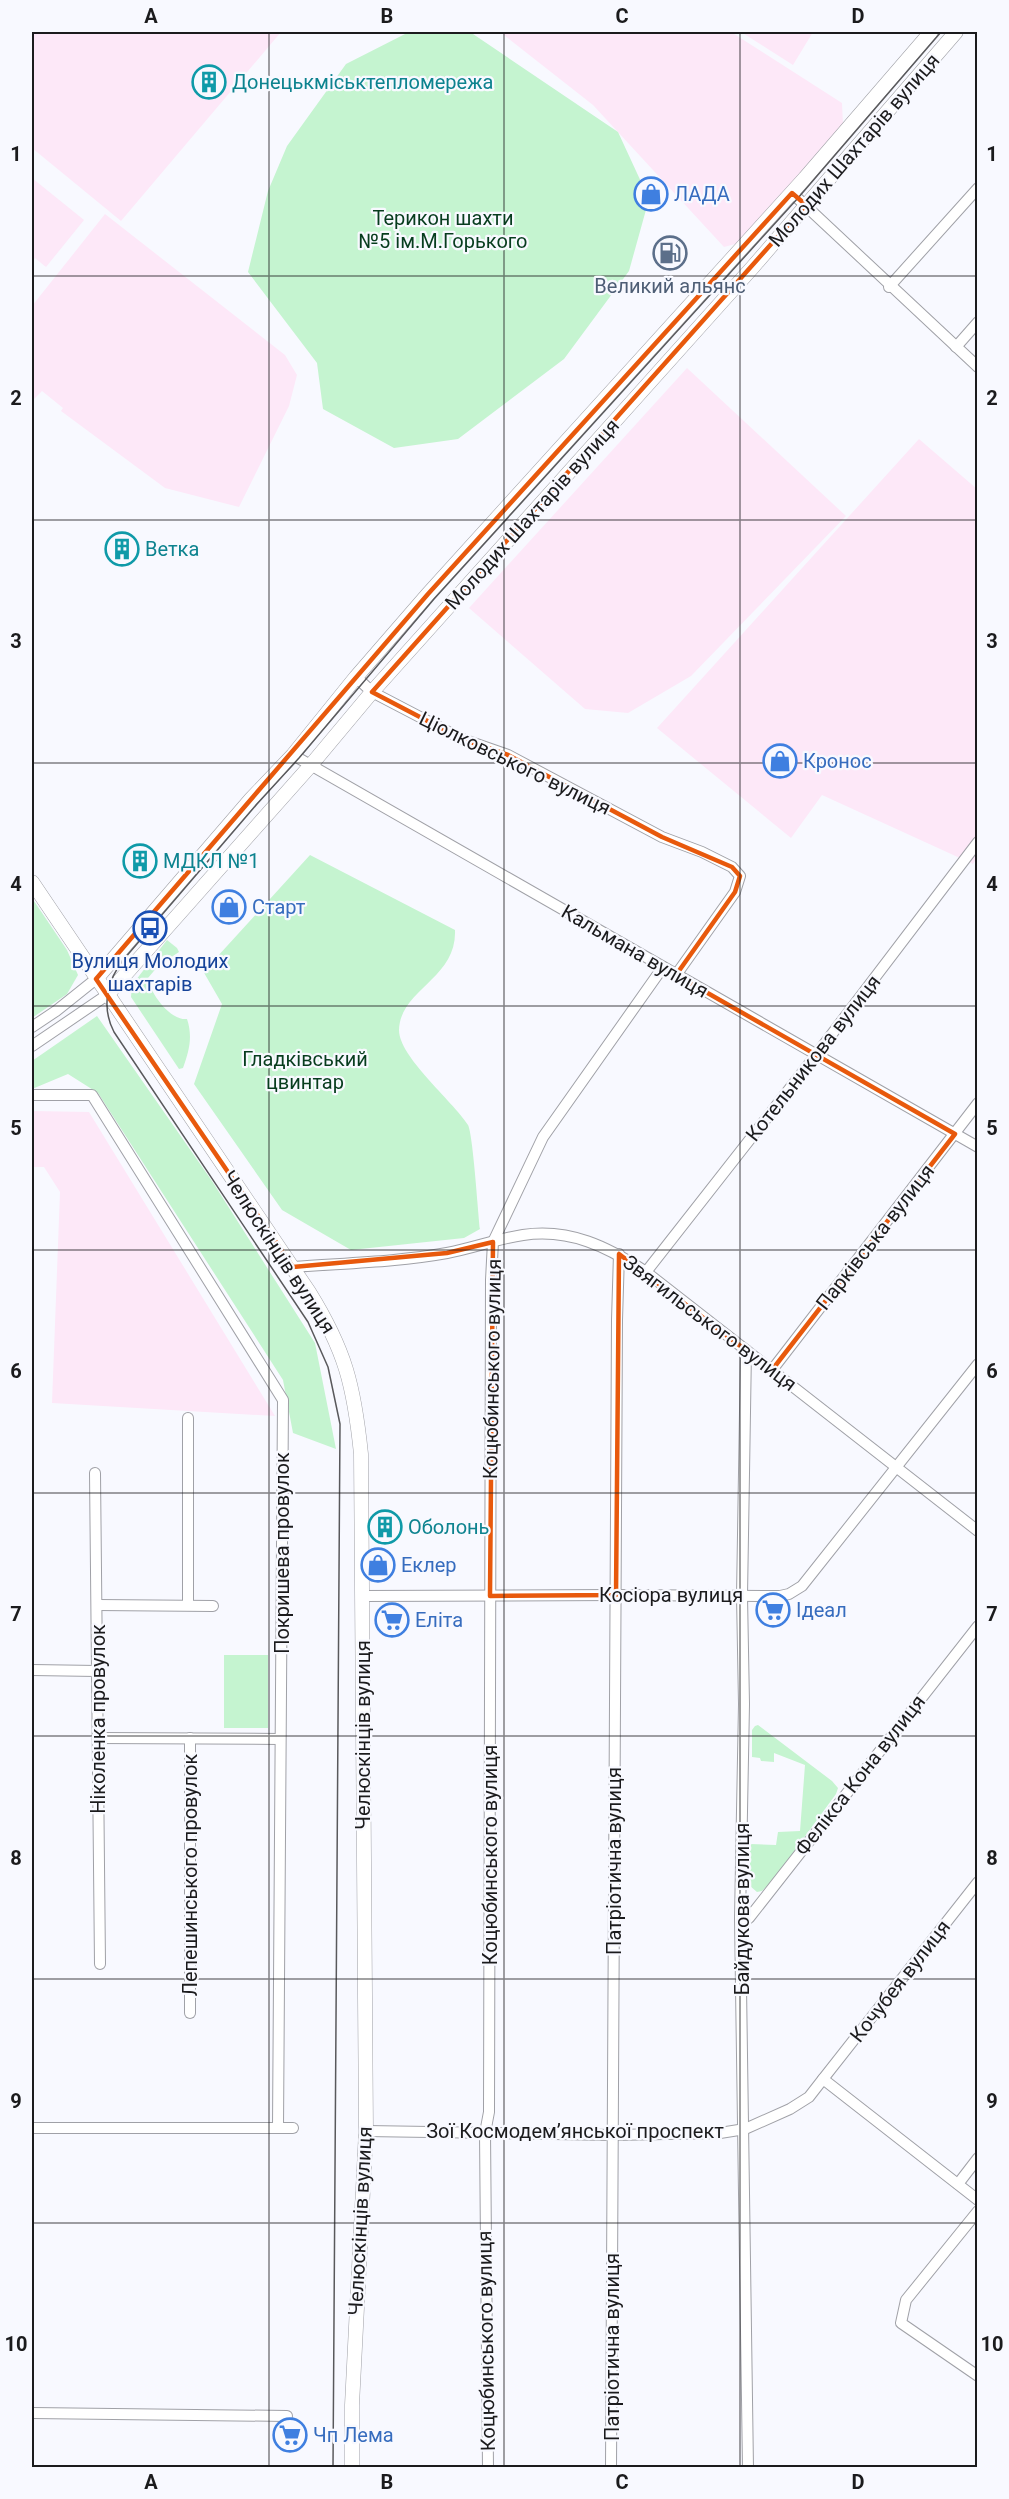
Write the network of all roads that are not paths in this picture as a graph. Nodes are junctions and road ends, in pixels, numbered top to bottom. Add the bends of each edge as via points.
1 (932, 32) edge
2 (957, 32) edge
3 (978, 188) edge
4 (792, 193) junction
5 (806, 206) junction
6 (890, 286) junction
7 (978, 322) edge
8 (956, 347) junction
9 (978, 367) edge
10 (356, 677) junction
11 (372, 692) junction
12 (293, 755) junction
13 (311, 765) junction
14 (978, 842) edge
15 (32, 882) edge
16 (663, 967) junction
17 (676, 975) junction
18 (96, 979) junction
19 (107, 995) junction
20 (32, 1027) edge
21 (32, 1046) edge
22 (816, 1055) junction
23 (32, 1095) edge
24 (978, 1103) edge
25 (955, 1134) junction
26 (978, 1147) edge
27 (493, 1242) junction
28 (619, 1254) junction
29 (293, 1267) junction
30 (646, 1272) junction
31 (746, 1350) junction
32 (978, 1364) edge
33 (772, 1370) junction
34 (188, 1418) dead end
35 (896, 1467) junction
36 (95, 1473) dead end
37 (978, 1531) edge
38 (616, 1594) junction
39 (362, 1596) junction
40 (490, 1596) junction
41 (742, 1596) junction
42 (98, 1605) junction
43 (188, 1605) junction
44 (213, 1606) dead end
45 (978, 1626) edge
46 (32, 1670) edge
47 (97, 1671) junction
48 (98, 1737) junction
49 (190, 1738) junction
50 (280, 1739) junction
51 (978, 1882) edge
52 (740, 1918) junction
53 (100, 1964) dead end
54 (190, 2013) dead end
55 (824, 2079) junction
56 (278, 2127) junction
57 (32, 2128) edge
58 (293, 2128) dead end
59 (745, 2129) junction
60 (366, 2131) junction
61 (485, 2133) junction
62 (613, 2135) junction
63 (978, 2158) edge
64 (958, 2184) junction
65 (978, 2200) edge
66 (978, 2211) edge
67 (978, 2376) edge
68 (32, 2413) edge
69 (287, 2416) dead end
70 (352, 2468) edge
71 (488, 2468) edge
72 (611, 2468) edge
73 (748, 2468) edge

1 - 4 main road, Молодих Шахтарів вулиця
2 - 5 main road, Молодих Шахтарів вулиця
3 - 6 street
4 - 5 street
4 - 10 main road, Молодих Шахтарів вулиця
5 - 6 street
5 - 11 main road, Молодих Шахтарів вулиця
6 - 8 street
7 - 8 street
8 - 9 street
10 - 11 street, Ціолковського вулиця
10 - 12 main road, Молодих Шахтарів вулиця
11 - 13 main road, Молодих Шахтарів вулиця
11 - 17 street, Ціолковського вулиця via 462,740 508,755 662,837 732,867 740,876 735,892
12 - 13 street, Кальмана вулиця
12 - 18 main road, Молодих Шахтарів вулиця
13 - 16 street, Кальмана вулиця
13 - 19 main road, Молодих Шахтарів вулиця
14 - 22 street, Котельникова вулиця
15 - 18 main road, Челюскінців вулиця
16 - 17 street, Кальмана вулиця
16 - 27 street via 543,1137
17 - 22 street, Кальмана вулиця
18 - 19 main road, Челюскінців вулиця
18 - 20 street
19 - 21 street
19 - 29 main road, Челюскінців вулиця
22 - 25 street, Кальмана вулиця
22 - 30 street, Котельникова вулиця
23 - 50 street, Покришева провулок via 92,1095 283,1400
24 - 25 street, Парківська вулиця
25 - 26 street, Кальмана вулиця
25 - 33 street, Парківська вулиця
27 - 28 street, Звягильського вулиця via 523,1235 554,1234 597,1243
27 - 29 street, Звягильського вулиця via 447,1253
27 - 40 street, Коцюбинського вулиця
28 - 30 street, Звягильського вулиця
28 - 38 street, Патріотична вулиця
29 - 39 main road, Челюскінців вулиця via 328,1323 352,1386 360,1454
30 - 31 street, Звягильського вулиця
31 - 33 street, Звягильського вулиця
31 - 41 street, Байдукова вулиця
32 - 35 street, Косіора вулиця
33 - 35 street, Звягильського вулиця
34 - 43 street
35 - 37 street, Звягильського вулиця
35 - 41 street, Косіора вулиця via 802,1586 780,1596
36 - 42 street, Ніколенка провулок
38 - 40 street, Косіора вулиця
38 - 41 street, Косіора вулиця
38 - 62 street, Патріотична вулиця
39 - 40 street, Косіора вулиця
39 - 60 main road, Челюскінців вулиця
40 - 61 street, Коцюбинського вулиця via 489,2112
41 - 52 street, Байдукова вулиця
42 - 43 street
42 - 47 street, Ніколенка провулок
43 - 44 street
45 - 52 street, Фелікса Кона вулиця via 749,1918
46 - 47 street
47 - 48 street, Ніколенка провулок
48 - 49 street
48 - 53 street, Ніколенка провулок
49 - 50 street
49 - 54 street, Лепешинського провулок
50 - 56 street, Покришева провулок
51 - 55 street, Кочубея вулиця
52 - 59 street, Байдукова вулиця
55 - 59 street, Зої Космодем’янської проспект via 809,2097
55 - 64 street
56 - 57 street
56 - 58 street
59 - 62 street, Зої Космодем’янської проспект
59 - 73 street, Байдукова вулиця
60 - 61 street, Зої Космодем’янської проспект
60 - 70 main road, Челюскінців вулиця
61 - 62 street, Зої Космодем’янської проспект
61 - 71 street, Коцюбинського вулиця
62 - 72 street, Патріотична вулиця
63 - 64 street
64 - 65 street
66 - 67 street via 906,2300 902,2323
68 - 69 street

